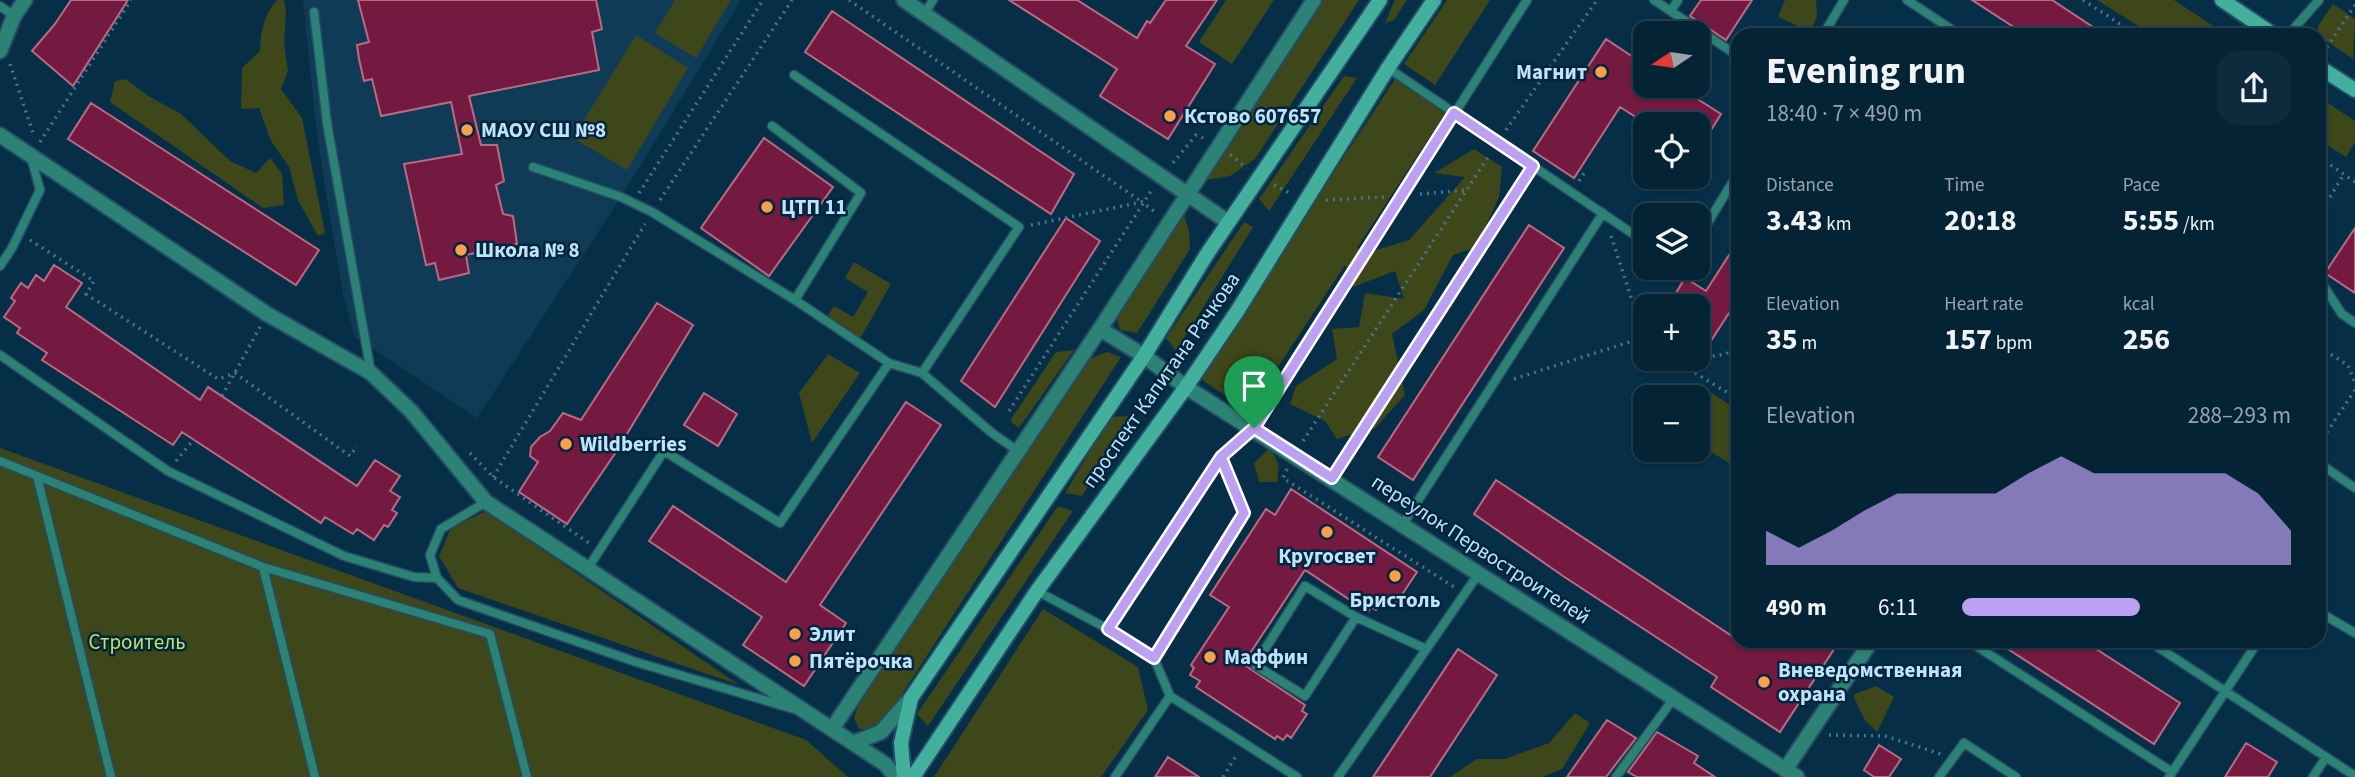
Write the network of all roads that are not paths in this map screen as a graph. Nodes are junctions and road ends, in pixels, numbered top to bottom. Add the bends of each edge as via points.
1 (25, 0) edge
2 (904, 0) edge
3 (933, 0) edge
4 (1314, 0) edge
5 (1380, 0) edge
6 (1434, 0) edge
7 (1527, 0) edge
8 (1654, 0) edge
9 (1678, 0) edge
10 (1844, 0) edge
11 (1907, 0) edge
12 (2222, 0) edge
13 (2319, 0) edge
14 (0, 6) edge
15 (1671, 11) junction
16 (314, 12) dead end
17 (924, 14) junction
18 (15, 16) junction
19 (1827, 28) edge
20 (1949, 28) edge
21 (2264, 28) edge
22 (2294, 28) edge
23 (0, 51) edge
24 (1731, 51) edge
25 (1388, 68) junction
26 (2326, 71) edge
27 (794, 75) dead end
28 (2355, 90) edge
29 (1454, 113) junction
30 (772, 126) dead end
31 (0, 135) edge
32 (31, 156) junction
33 (1533, 166) junction
34 (533, 167) dead end
35 (1731, 185) edge
36 (1188, 194) junction
37 (1603, 214) junction
38 (1710, 219) edge
39 (1228, 222) junction
40 (1633, 234) edge
41 (0, 266) edge
42 (2326, 290) edge
43 (795, 300) junction
44 (2355, 323) edge
45 (1100, 328) junction
46 (0, 355) edge
47 (1144, 356) junction
48 (889, 363) junction
49 (370, 373) junction
50 (922, 373) junction
51 (1186, 387) junction
52 (1254, 428) junction
53 (1018, 451) junction
54 (1221, 457) junction
55 (0, 461) edge
56 (2326, 468) edge
57 (37, 475) junction
58 (1332, 478) junction
59 (2355, 488) edge
60 (486, 502) junction
61 (1403, 524) junction
62 (263, 566) junction
63 (588, 568) junction
64 (1479, 573) junction
65 (437, 578) junction
66 (1037, 591) junction
67 (2326, 616) edge
68 (1356, 617) junction
69 (1108, 629) junction
70 (2355, 633) edge
71 (1864, 648) edge
72 (1978, 648) edge
73 (2159, 648) edge
74 (2254, 648) edge
75 (1426, 649) junction
76 (1154, 658) junction
77 (2225, 692) junction
78 (1170, 696) junction
79 (911, 698) junction
80 (1674, 698) junction
81 (807, 713) junction
82 (832, 729) junction
83 (853, 743) junction
84 (2326, 757) junction
85 (1791, 773) edge
86 (2171, 775) edge
87 (2355, 776) edge
88 (111, 777) edge
89 (315, 777) edge
90 (527, 777) edge
91 (896, 777) edge
92 (904, 777) edge
93 (913, 777) edge
94 (1115, 777) edge
95 (1297, 777) edge
96 (1338, 777) edge
97 (1616, 777) edge
98 (1939, 777) edge
99 (2016, 777) edge
100 (2313, 777) edge

1 - 18 street
2 - 17 street
3 - 17 lane
4 - 36 street
5 - 39 street
6 - 25 street, проспект Капитана Рачкова
7 - 29 lane
8 - 15 lane
9 - 15 lane
10 - 19 lane
11 - 20 lane
12 - 21 street
13 - 22 lane
14 - 18 lane
15 - 24 lane
16 - 49 lane via 327,123
17 - 36 street
18 - 23 street
25 - 29 lane
25 - 51 street, проспект Капитана Рачкова
26 - 28 street
27 - 50 lane via 1019,227
29 - 33 lane
29 - 52 lane
30 - 43 lane via 860,193
31 - 32 street
32 - 41 lane via 40,190
32 - 49 street via 267,314
33 - 37 lane
33 - 58 lane
34 - 43 lane via 652,212
35 - 38 lane
36 - 39 street
36 - 45 street
37 - 40 lane
37 - 61 lane
39 - 47 street
42 - 44 lane via 2342,314
43 - 48 lane
45 - 47 street, переулок Первостроителей
45 - 53 street
46 - 65 lane via 168,471 344,556 414,577
47 - 51 street, переулок Первостроителей
47 - 79 street
48 - 50 lane
48 - 63 lane via 780,523 664,452
49 - 60 street via 411,411
50 - 53 lane
51 - 52 street, переулок Первостроителей
51 - 66 street, проспект Капитана Рачкова
52 - 54 lane
52 - 58 street, переулок Первостроителей
53 - 82 street
54 - 69 lane
54 - 76 lane via 1244,513
55 - 57 lane
56 - 59 lane
57 - 62 lane
57 - 88 lane
58 - 61 street, переулок Первостроителей
60 - 63 street
60 - 65 lane via 441,529 430,555
61 - 64 street, переулок Первостроителей
62 - 89 lane
62 - 90 lane via 490,634
63 - 81 street
64 - 75 lane
64 - 80 street, переулок Первостроителей
65 - 81 lane via 458,600 636,662
66 - 69 lane
66 - 93 street, проспект Капитана Рачкова
67 - 70 lane
68 - 68 lane via 1305,586 1255,665 1304,696
68 - 75 lane
69 - 76 lane
71 - 85 street via 1808,735
72 - 86 lane
73 - 77 lane
74 - 77 lane
75 - 96 lane
76 - 78 lane
77 - 84 lane
77 - 86 lane
78 - 94 lane
78 - 95 lane
79 - 83 street via 881,732
79 - 92 street via 901,743
80 - 85 street, переулок Первостроителей
80 - 97 lane
81 - 82 street
82 - 83 street
83 - 91 street
84 - 87 lane
84 - 100 lane
98 - 99 lane via 1964,743

